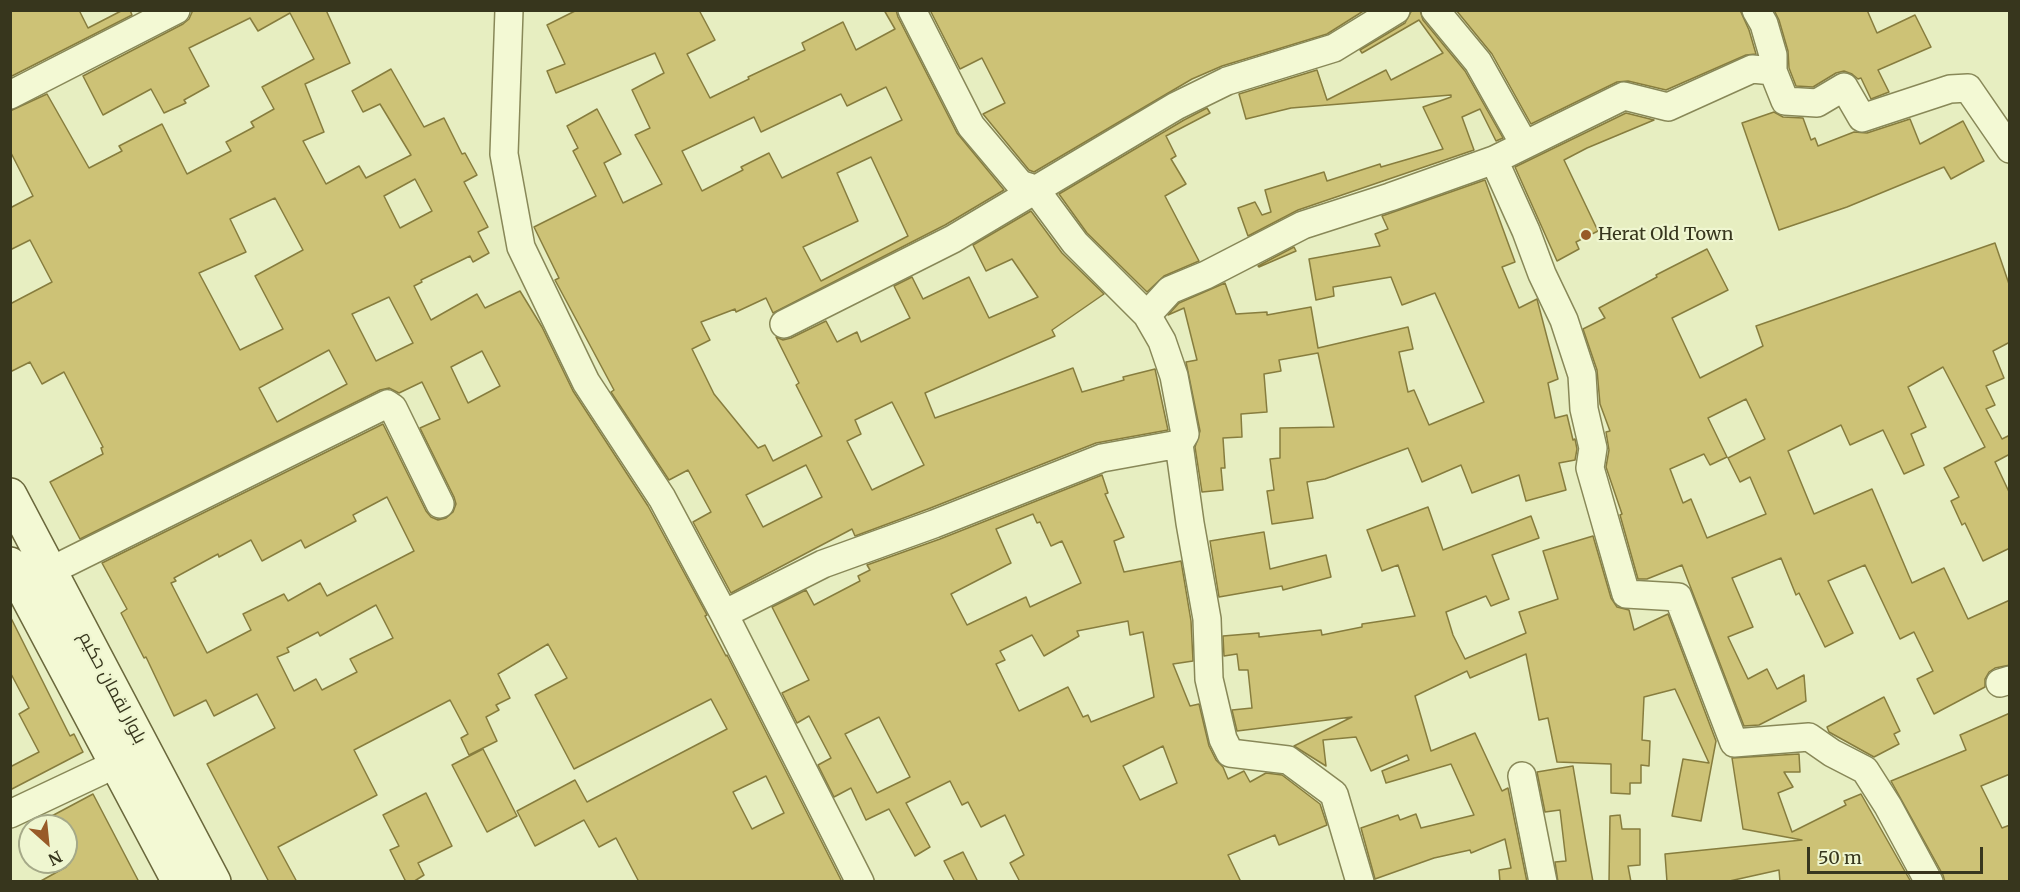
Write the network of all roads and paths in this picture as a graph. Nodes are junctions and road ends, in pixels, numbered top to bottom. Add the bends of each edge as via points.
1 (176, 10) edge
2 (509, 10) edge
3 (912, 10) edge
4 (1396, 10) edge
5 (1435, 10) edge
6 (1756, 10) edge
7 (1773, 71) junction
8 (10, 95) edge
9 (1524, 144) junction
10 (2010, 149) edge
11 (1494, 160) junction
12 (1035, 189) junction
13 (1147, 315) junction
14 (784, 324) dead end
15 (1179, 444) junction
16 (10, 495) edge
17 (441, 504) dead end
18 (10, 564) edge
19 (50, 571) junction
20 (724, 614) junction
21 (116, 764) junction
22 (1522, 776) dead end
23 (10, 814) edge
24 (179, 882) edge
25 (214, 882) edge
26 (860, 882) edge
27 (1360, 882) edge
28 (1543, 882) edge
29 (1929, 882) edge

1 - 8 street
2 - 20 street via 504,154 521,247 586,382 662,498
3 - 12 street via 971,126 1020,184
4 - 12 street via 1334,48 1227,81 1176,106
5 - 9 street via 1478,62
6 - 7 street via 1773,55
7 - 9 street via 1752,69 1668,107 1623,96
7 - 10 street via 1785,101 1816,104 1844,87 1862,118 1950,89 1968,88
9 - 11 street
11 - 13 street via 1303,225 1170,290
11 - 29 street via 1564,320 1582,375 1584,409 1593,448 1590,468 1626,594 1678,597 1734,743 1809,737 1865,770
12 - 13 street via 1075,243
12 - 14 street via 953,239
13 - 15 street via 1162,341 1174,376 1185,434
15 - 20 street via 1102,458 823,564
15 - 27 street via 1207,619 1209,679 1223,739 1230,753 1288,760 1334,794
16 - 19 street, بلوار لقمان حکیم
17 - 19 street via 393,408 387,404
18 - 21 street, بلوار لقمان حکیم
19 - 25 street, بلوار لقمان حکیم
20 - 26 street
21 - 23 street
21 - 24 street, بلوار لقمان حکیم
22 - 28 street

